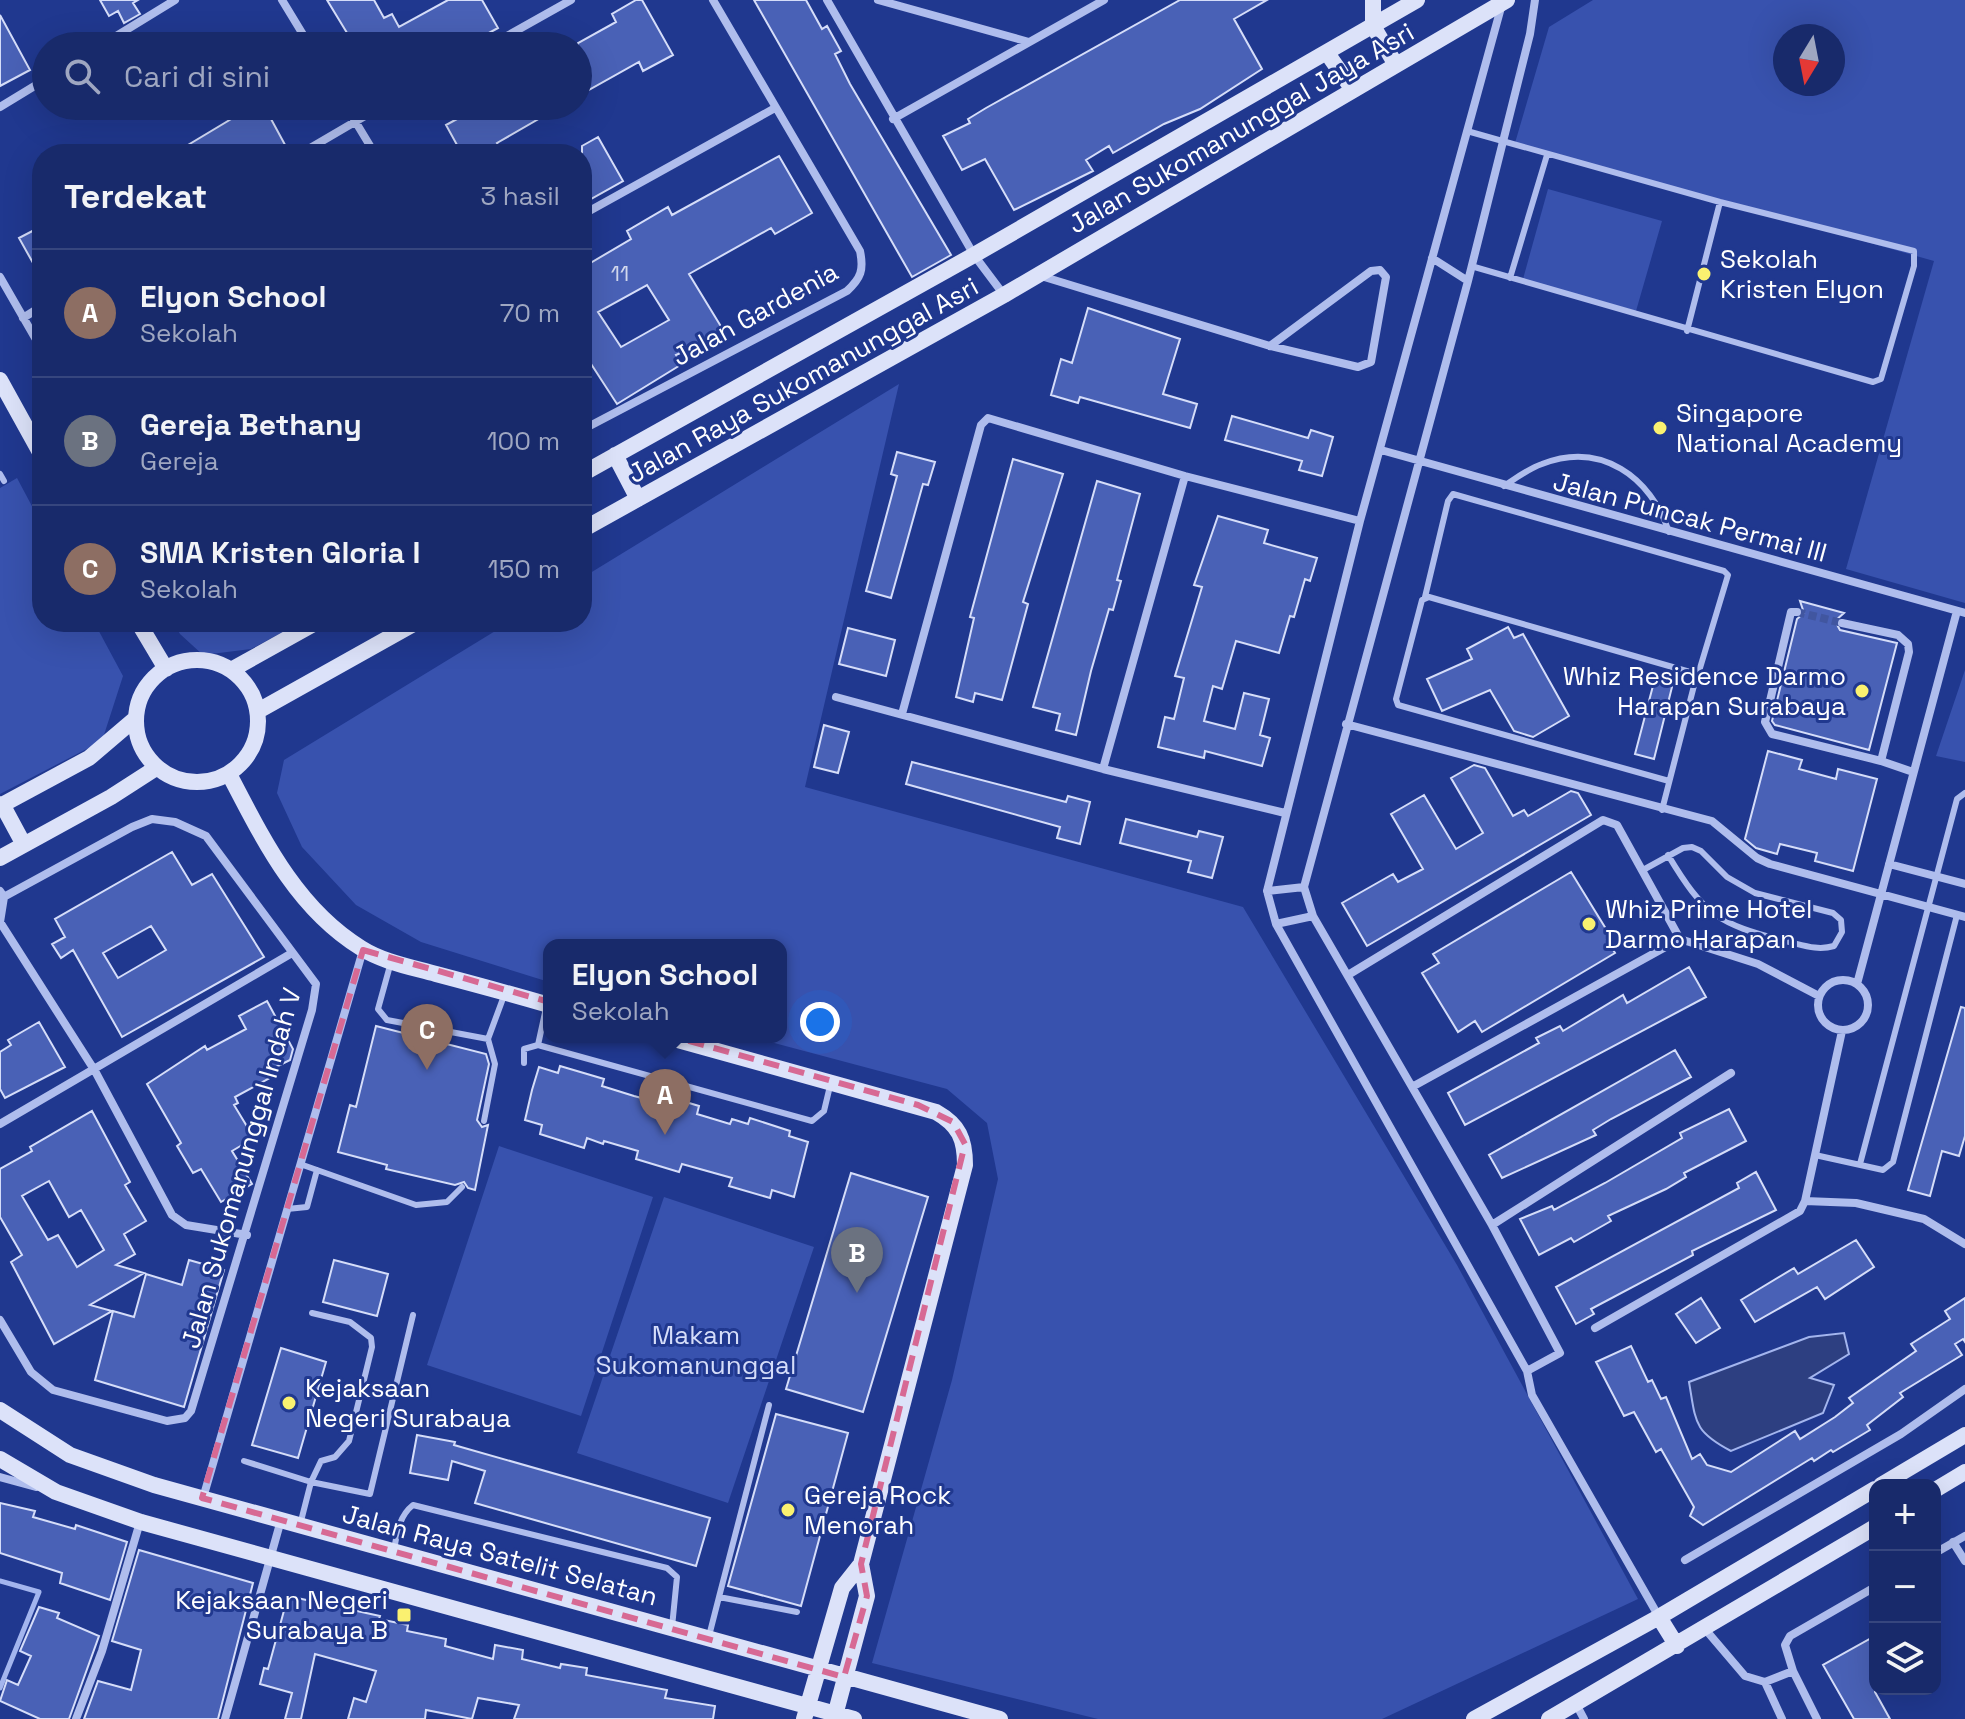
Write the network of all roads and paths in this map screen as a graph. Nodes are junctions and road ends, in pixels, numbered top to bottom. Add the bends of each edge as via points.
1 (175, 0) edge
2 (282, 0) edge
3 (571, 0) edge
4 (713, 0) edge
5 (827, 0) edge
6 (878, 0) edge
7 (1104, 0) edge
8 (1373, 0) edge
9 (1417, 0) edge
10 (1535, 0) edge
11 (1503, 1) edge
12 (1373, 26) junction
13 (123, 32) edge
14 (301, 32) edge
15 (514, 32) edge
16 (1029, 42) junction
17 (1327, 53) junction
18 (1396, 65) junction
19 (32, 88) edge
20 (1353, 90) junction
21 (0, 107) edge
22 (775, 108) junction
23 (893, 119) junction
24 (355, 121) joint
25 (1467, 131) junction
26 (1503, 143) junction
27 (317, 144) edge
28 (369, 144) edge
29 (1547, 155) junction
30 (1720, 202) junction
31 (592, 209) edge
32 (974, 255) junction
33 (1432, 258) junction
34 (1471, 266) junction
35 (1038, 275) junction
36 (0, 277) edge
37 (1510, 278) junction
38 (1468, 281) junction
39 (1004, 295) junction
40 (32, 312) edge
41 (23, 318) junction
42 (1687, 331) junction
43 (32, 333) edge
44 (1270, 346) junction
45 (0, 380) edge
46 (592, 425) edge
47 (32, 438) edge
48 (1381, 450) junction
49 (615, 455) junction
50 (1419, 462) junction
51 (592, 468) edge
52 (1185, 476) junction
53 (1504, 486) junction
54 (638, 499) junction
55 (1360, 521) junction
56 (592, 524) edge
57 (1669, 532) junction
58 (1425, 597) junction
59 (1958, 611) edge
60 (1797, 612) dead end
61 (1842, 623) tunnel mouth
62 (144, 632) edge
63 (299, 632) edge
64 (399, 632) edge
65 (166, 669) junction
66 (231, 670) junction
67 (1697, 678) junction
68 (836, 697) dead end
69 (258, 711) junction
70 (902, 714) junction
71 (136, 718) junction
72 (1346, 724) junction
73 (1881, 761) junction
74 (156, 768) junction
75 (1103, 769) junction
76 (1913, 772) junction
77 (229, 774) junction
78 (1669, 781) junction
79 (1965, 793) edge
80 (1, 805) edge
81 (1662, 810) junction
82 (1285, 813) junction
83 (23, 843) junction
84 (1668, 855) junction
85 (0, 858) edge
86 (1889, 864) junction
87 (1643, 870) junction
88 (1936, 876) junction
89 (1965, 884) edge
90 (1304, 887) junction
91 (1267, 891) junction
92 (1, 896) edge
93 (1880, 896) junction
94 (1928, 907) junction
95 (1313, 916) junction
96 (1961, 916) edge
97 (0, 922) edge
98 (1276, 924) junction
99 (1680, 939) junction
100 (363, 950) junction
101 (292, 953) junction
102 (391, 961) junction
103 (1348, 975) junction
104 (1857, 984) junction
105 (505, 993) junction
106 (1819, 996) junction
107 (543, 1003) edge
108 (543, 1024) edge
109 (1842, 1031) junction
110 (488, 1039) junction
111 (689, 1043) edge
112 (538, 1045) junction
113 (524, 1063) dead end
114 (95, 1071) junction
115 (1731, 1073) dead end
116 (831, 1081) junction
117 (1412, 1087) junction
118 (484, 1121) dead end
119 (0, 1124) edge
120 (1815, 1155) junction
121 (300, 1164) junction
122 (1860, 1164) junction
123 (317, 1170) junction
124 (462, 1187) dead end
125 (1805, 1201) junction
126 (287, 1209) junction
127 (1492, 1225) junction
128 (247, 1235) junction
129 (1965, 1244) edge
130 (312, 1313) dead end
131 (413, 1315) dead end
132 (0, 1320) edge
133 (1595, 1328) dead end
134 (1527, 1371) junction
135 (1965, 1389) edge
136 (769, 1405) dead end
137 (0, 1410) edge
138 (1965, 1435) edge
139 (0, 1459) edge
140 (244, 1461) dead end
141 (1965, 1472) edge
142 (0, 1477) edge
143 (1891, 1479) edge
144 (311, 1482) junction
145 (1941, 1486) edge
146 (56, 1492) junction
147 (1869, 1493) edge
148 (202, 1498) junction
149 (281, 1520) junction
150 (141, 1522) junction
151 (300, 1525) junction
152 (1869, 1531) edge
153 (1965, 1536) edge
154 (1953, 1542) junction
155 (394, 1550) junction
156 (1938, 1551) edge
157 (270, 1559) junction
158 (1685, 1560) dead end
159 (1965, 1561) edge
160 (861, 1564) junction
161 (1869, 1590) edge
162 (719, 1597) junction
163 (797, 1612) dead end
164 (1659, 1617) junction
165 (672, 1628) junction
166 (1705, 1629) junction
167 (709, 1637) junction
168 (1677, 1646) junction
169 (818, 1670) junction
170 (1793, 1671) junction
171 (844, 1677) junction
172 (1765, 1682) junction
173 (1580, 1712) edge
174 (806, 1713) edge
175 (834, 1716) edge
176 (76, 1719) edge
177 (226, 1719) edge
178 (854, 1719) edge
179 (1000, 1719) edge
180 (1474, 1719) edge
181 (1549, 1719) edge
182 (1782, 1719) edge
183 (1817, 1719) edge

1 - 13 street
2 - 14 street
3 - 15 street
4 - 22 street
5 - 23 street
6 - 16 street
7 - 16 street
8 - 12 street
9 - 12 street, Jalan Sukomanunggal Jaya Asri
10 - 26 street
11 - 18 street, Jalan Sukomanunggal Jaya Asri
11 - 25 street
12 - 17 street, Jalan Sukomanunggal Jaya Asri
12 - 18 street
16 - 23 street
17 - 20 street
17 - 32 street, Jalan Sukomanunggal Jaya Asri
18 - 20 street, Jalan Sukomanunggal Jaya Asri
19 - 21 street
20 - 35 street, Jalan Sukomanunggal Jaya Asri
22 - 31 street
22 - 46 street, Jalan Gardenia via 860,251 859,280
23 - 32 street
24 - 27 street
24 - 28 street
25 - 26 lane
25 - 33 street
26 - 29 lane
26 - 34 street
29 - 30 lane
29 - 37 lane
30 - 42 lane
30 - 42 lane via 1914,251 1914,266 1881,379 1873,382
32 - 39 street
32 - 49 street, Jalan Raya Sukomanunggal Asri
33 - 38 street
33 - 48 street
34 - 37 lane
34 - 38 street
35 - 39 street, Jalan Sukomanunggal Jaya Asri
35 - 44 street
36 - 41 street
37 - 42 lane
38 - 50 street
39 - 54 street, Jalan Raya Sukomanunggal Asri
40 - 41 street
41 - 43 street
44 - 44 street via 1358,367 1371,362 1384,272 1371,271
45 - 47 street
48 - 50 street, Jalan Puncak Permai III
48 - 55 street
49 - 51 street, Jalan Raya Sukomanunggal Asri
49 - 54 street
50 - 53 street, Jalan Puncak Permai III
50 - 72 street
52 - 55 street
52 - 70 street via 993,418 982,422
52 - 75 street
53 - 57 street, Jalan Puncak Permai III
53 - 57 lane via 1542,463 1565,458 1603,461 1647,487
54 - 56 street, Jalan Raya Sukomanunggal Asri
55 - 82 street
57 - 59 street, Jalan Puncak Permai III
58 - 67 lane
58 - 67 lane via 1453,494 1724,571 1728,575
58 - 78 lane via 1398,705
59 - 76 street
60 - 73 street via 1791,612 1765,722 1772,734
61 - 73 street via 1898,635 1908,644
62 - 65 street
63 - 66 street
64 - 69 street
65 - 66 street via 199,660
65 - 71 street via 140,698
66 - 69 street via 248,688
67 - 78 lane
68 - 70 street
69 - 77 street via 257,735 247,758
70 - 75 street
71 - 74 street via 137,736
71 - 80 street via 89,758
72 - 81 street
72 - 90 street
73 - 76 street
74 - 77 street via 179,780 205,782
74 - 83 street
75 - 82 street
76 - 86 street
77 - 100 street via 299,893
78 - 81 lane
79 - 88 lane via 1957,799
80 - 83 street
81 - 93 street via 1712,821 1770,864
82 - 91 street
83 - 85 street
84 - 84 lane via 1713,915 1742,930 1821,950 1834,946 1842,932 1841,920 1833,913 1755,893 1727,877 1701,851 1683,848
84 - 87 lane
86 - 88 street
86 - 93 street
87 - 99 street
87 - 103 street via 1617,825 1603,820
88 - 89 street
88 - 94 lane
90 - 91 street
90 - 95 street
91 - 98 street
92 - 97 street
92 - 101 street, Jalan Sukomanunggal Indah V via 152,819 188,826 206,836
93 - 94 street
93 - 104 street
94 - 96 street
94 - 122 lane
95 - 98 street
95 - 103 street
96 - 122 lane via 1893,1162 1883,1170
97 - 114 street
98 - 134 street
99 - 106 street via 1758,964
99 - 117 street
100 - 102 street
100 - 121 street
101 - 114 street
101 - 128 street, Jalan Sukomanunggal Indah V via 316,984 316,998
102 - 105 street
102 - 110 lane via 378,1009 381,1016
103 - 117 street
104 - 106 street via 1828,984
104 - 109 street via 1868,997 1868,1014 1857,1027
105 - 107 street
105 - 110 lane
106 - 109 street via 1819,1012 1827,1025
108 - 112 lane
109 - 120 street
110 - 118 lane via 495,1064
111 - 116 street
112 - 113 lane via 524,1049
112 - 116 lane via 812,1121 824,1111
114 - 119 street
114 - 128 street via 172,1215 186,1225
115 - 127 street
116 - 160 street via 936,1112 953,1122 965,1144 965,1165
117 - 127 street
120 - 122 lane
120 - 125 street
121 - 123 lane
121 - 126 street
123 - 124 lane via 416,1205 447,1202
123 - 126 lane via 307,1207
125 - 129 street via 1856,1203 1924,1219
125 - 133 street via 1792,1219
126 - 148 street
127 - 134 street via 1560,1353
128 - 132 street, Jalan Sukomanunggal Indah V via 185,1418 167,1421 53,1390 31,1372
130 - 144 lane via 350,1322 364,1330 372,1347 349,1441 335,1457 321,1461
131 - 144 lane via 370,1494
134 - 164 street via 1532,1395
135 - 158 street via 1901,1434
136 - 162 lane
137 - 148 street, Jalan Raya Satelit Selatan via 70,1455
138 - 143 street
139 - 146 street
140 - 144 lane
141 - 145 street
142 - 146 street
144 - 151 lane
146 - 150 street
147 - 164 street
148 - 149 street, Jalan Raya Satelit Selatan
149 - 151 street, Jalan Raya Satelit Selatan
149 - 157 street
150 - 157 street
150 - 176 street
151 - 155 street, Jalan Raya Satelit Selatan
152 - 166 street
153 - 154 street
154 - 156 street
154 - 159 street
155 - 165 street, Jalan Raya Satelit Selatan
155 - 165 lane via 399,1524 413,1505 667,1568 677,1577
157 - 174 street
157 - 177 street
160 - 169 street via 842,1588
160 - 171 street via 867,1596
161 - 170 street via 1790,1636 1785,1645
162 - 163 lane
162 - 167 lane
164 - 168 street
164 - 180 street
165 - 167 street, Jalan Raya Satelit Selatan
166 - 168 street
166 - 172 street via 1745,1676
167 - 169 street, Jalan Raya Satelit Selatan
168 - 173 street
169 - 171 street, Jalan Raya Satelit Selatan
169 - 174 street
170 - 172 street
170 - 183 street
171 - 175 street
171 - 179 street, Jalan Raya Satelit Selatan
172 - 182 street
173 - 181 street
174 - 175 street
175 - 178 street

